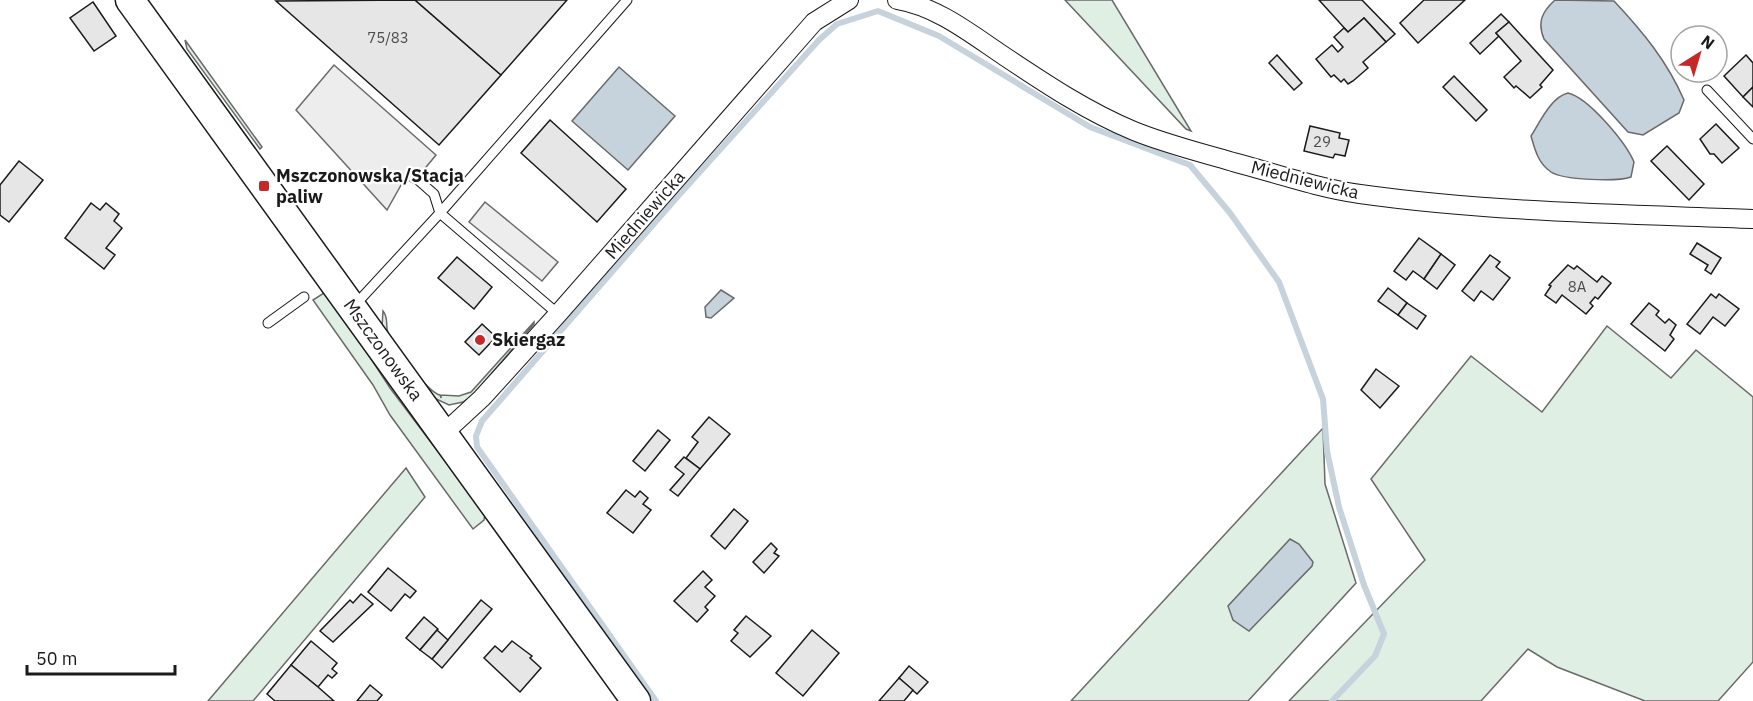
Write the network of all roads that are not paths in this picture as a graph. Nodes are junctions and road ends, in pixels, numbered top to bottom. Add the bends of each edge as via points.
1 (130, 0) edge
2 (627, 0) edge
3 (849, 0) edge
4 (897, 0) edge
5 (1707, 90) dead end
6 (1753, 139) edge
7 (417, 179) dead end
8 (440, 213) junction
9 (1753, 219) edge
10 (304, 297) dead end
11 (352, 308) junction
12 (558, 314) junction
13 (268, 323) dead end
14 (444, 433) junction
15 (636, 701) edge

1 - 11 main road, Mszczonowska
2 - 8 lane
3 - 12 street, Miedniewicka via 814,22
4 - 9 street, Miedniewicka via 913,3 953,22 1049,86 1133,130 1291,178 1358,194 1433,202
5 - 6 lane
7 - 8 lane via 434,194
8 - 11 lane
8 - 12 lane
10 - 13 lane
11 - 14 main road, Mszczonowska
12 - 14 street, Miedniewicka via 482,398
14 - 15 main road, Mszczonowska

